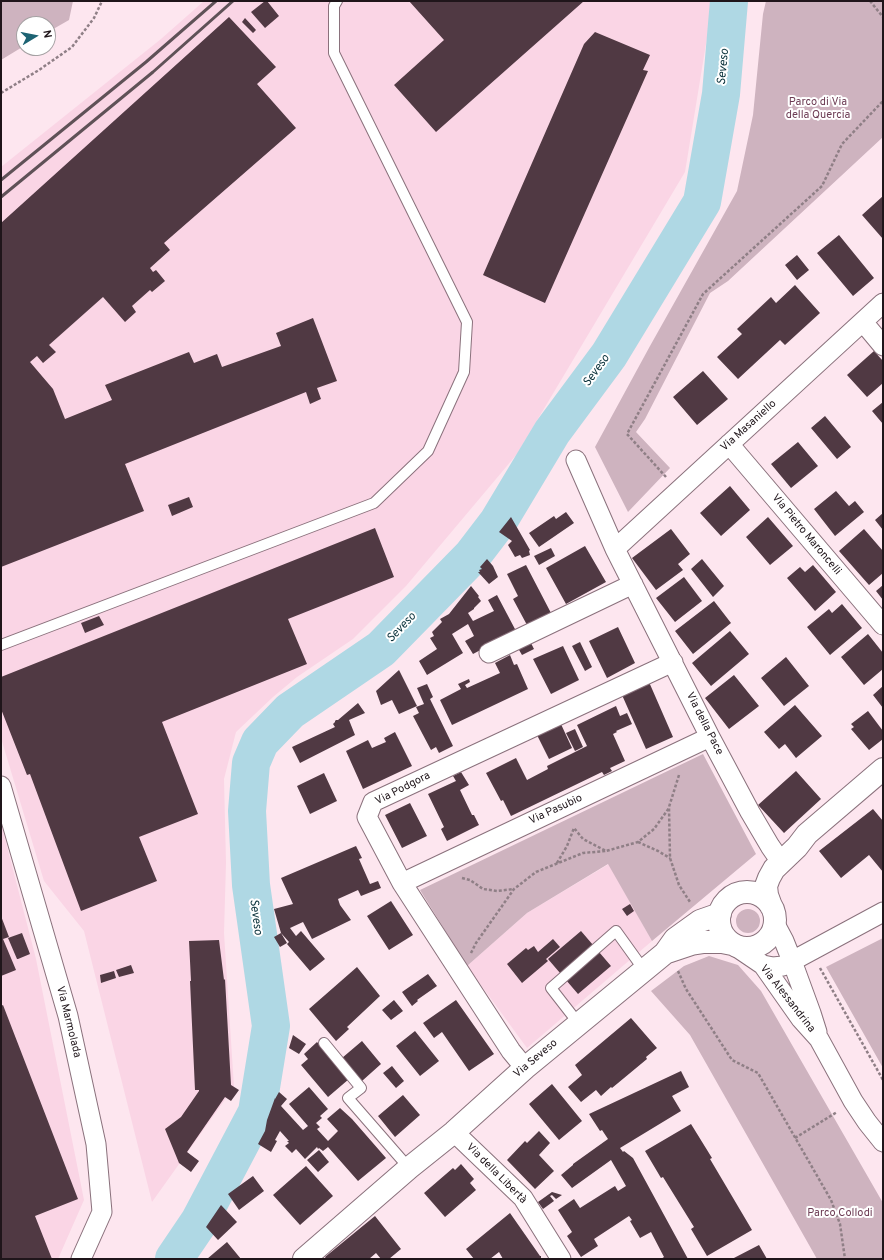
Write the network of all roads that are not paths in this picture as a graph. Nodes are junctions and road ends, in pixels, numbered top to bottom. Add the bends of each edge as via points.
1 (337, 1) edge
2 (883, 303) edge
3 (863, 322) junction
4 (883, 346) edge
5 (729, 444) junction
6 (576, 460) dead end
7 (615, 549) junction
8 (633, 584) junction
9 (883, 625) edge
10 (1, 645) edge
11 (489, 653) dead end
12 (673, 662) junction
13 (710, 737) junction
14 (883, 769) edge
15 (1, 786) edge
16 (778, 858) junction
17 (402, 883) junction
18 (738, 894) junction
19 (883, 912) edge
20 (773, 915) junction
21 (710, 918) junction
22 (734, 945) junction
23 (671, 960) junction
24 (792, 961) junction
25 (763, 965) junction
26 (644, 970) junction
27 (579, 1024) junction
28 (818, 1039) junction
29 (324, 1043) dead end
30 (525, 1068) junction
31 (454, 1132) junction
32 (883, 1142) edge
33 (409, 1168) junction
34 (81, 1259) edge
35 (304, 1259) edge
36 (561, 1259) edge

1 - 10 lane via 334,6 334,53 467,322 464,372 428,451 374,503
2 - 3 street, Via Masaniello
3 - 4 street
3 - 5 street, Via Masaniello
5 - 7 street, Via Masaniello
5 - 9 street, Via Pietro Maroncelli
6 - 7 street, Via della Pace
7 - 8 street, Via della Pace
8 - 11 street
8 - 12 street, Via della Pace
12 - 13 street, Via della Pace
12 - 17 street, Via Podgora via 373,802 367,817
13 - 16 street, Via della Pace
13 - 17 street, Via Pasubio
14 - 16 street via 807,834 797,847
15 - 34 street, Via Marmolada via 68,1016 96,1144 102,1212
16 - 18 street via 767,860
16 - 20 street via 766,886
17 - 30 street, Via Podgora via 511,1051
18 - 20 street via 757,894 765,899
18 - 21 street via 730,898
19 - 24 street
20 - 22 street via 773,933 768,940 761,945 748,948
20 - 24 street, Via Alessandrina
21 - 22 street via 719,923 726,939
21 - 23 street, Via Seveso via 675,939
22 - 23 street, Via Seveso via 722,942 691,944
22 - 25 street, Via Alessandrina
23 - 26 street, Via Seveso
24 - 25 street via 782,966
24 - 28 street, Via Alessandrina
25 - 28 street, Via Alessandrina
26 - 27 street, Via Seveso
26 - 27 lane via 616,930 551,988
27 - 30 street, Via Seveso
28 - 32 street, Via Alessandrina via 853,1102
29 - 33 lane via 361,1088 348,1098
30 - 31 street, Via Seveso
31 - 33 street, Via Seveso
31 - 36 street, Via della Libertà via 523,1198
33 - 35 street, Via Seveso

